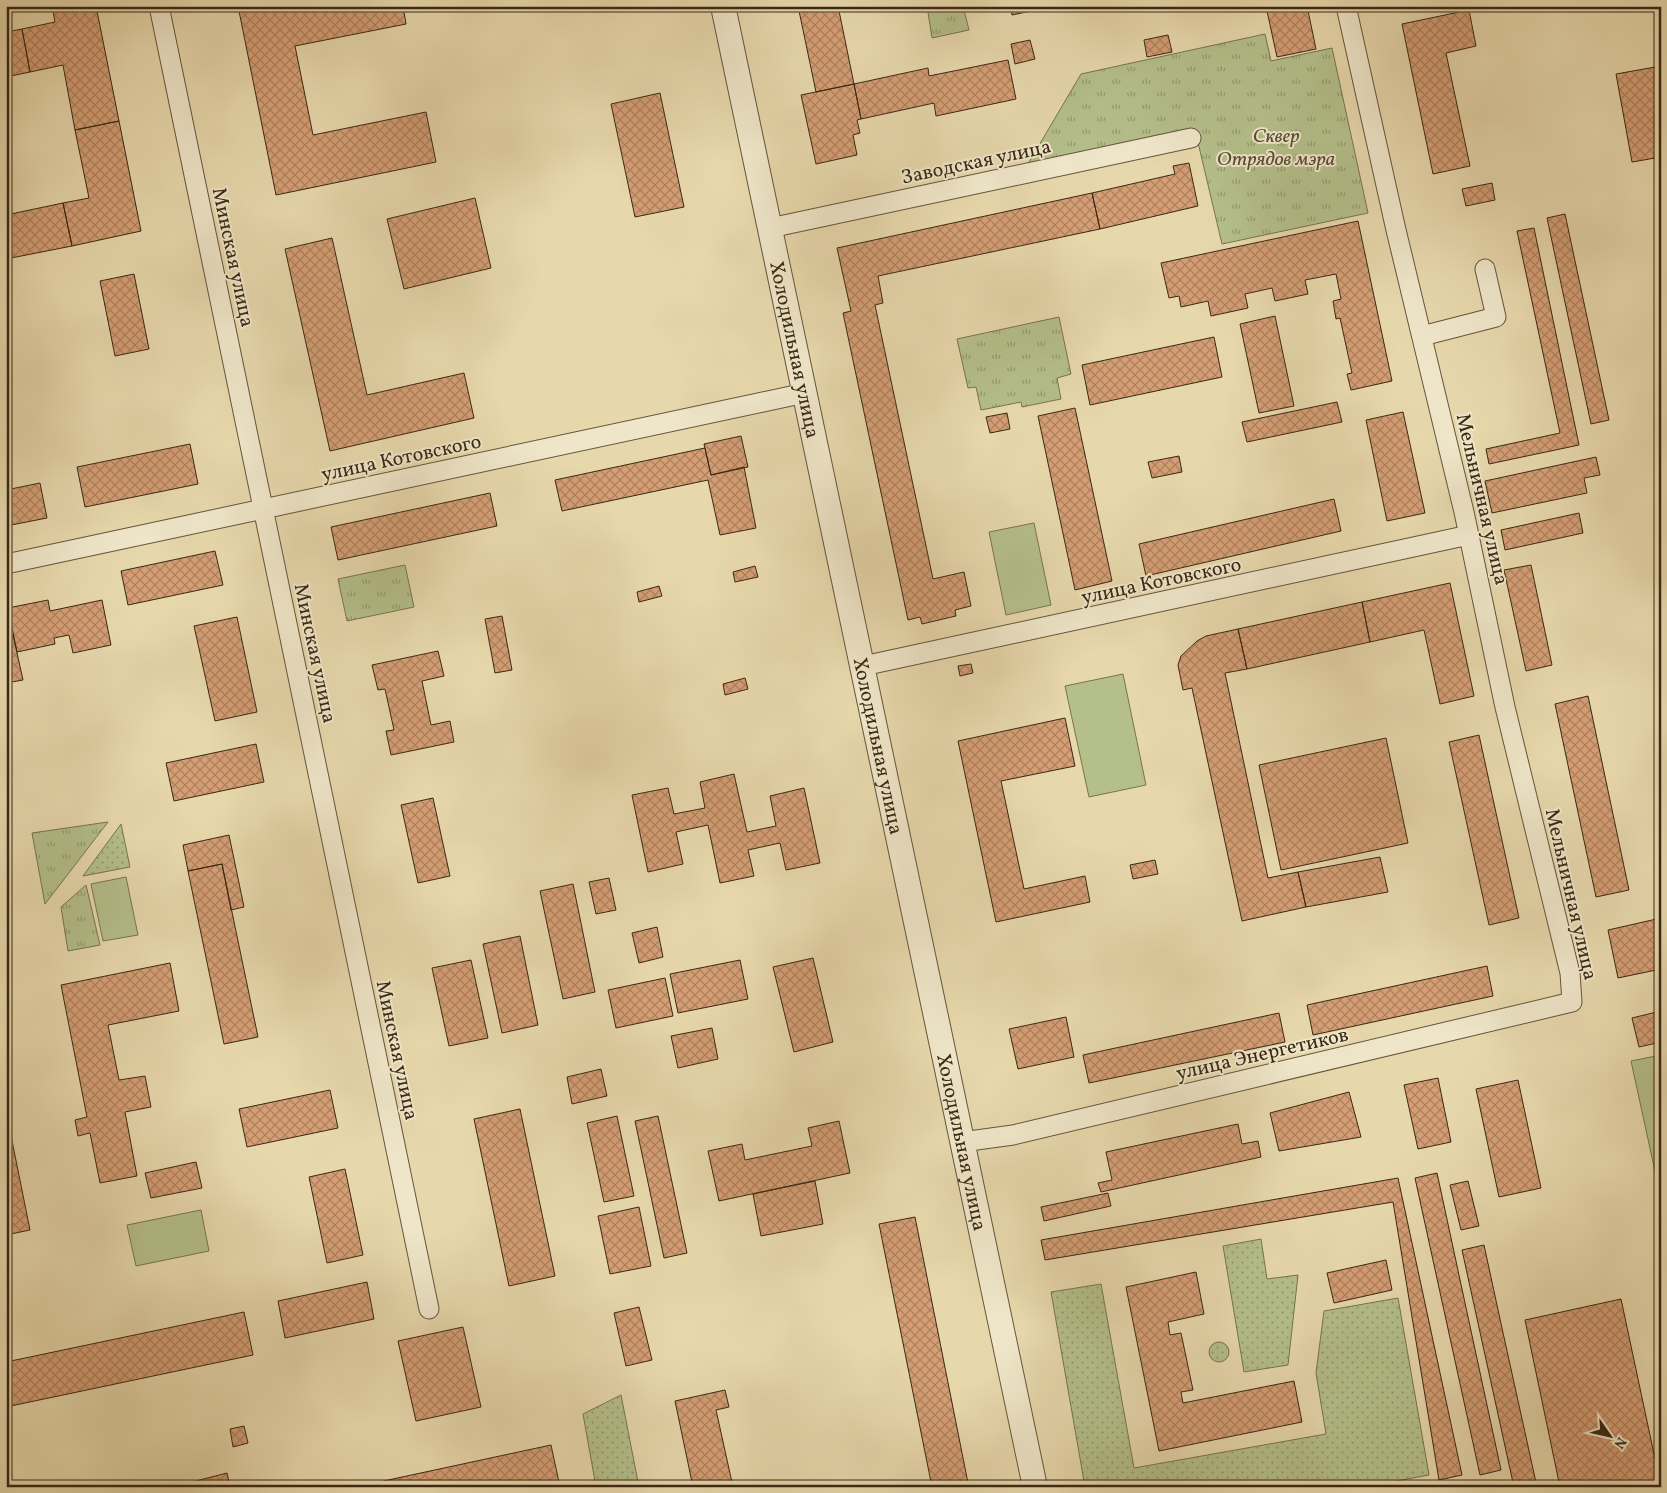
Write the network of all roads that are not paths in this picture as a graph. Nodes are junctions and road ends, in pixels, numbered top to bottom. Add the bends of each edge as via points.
1 (159, 6) edge
2 (722, 6) edge
3 (1346, 6) edge
4 (1191, 138) dead end
5 (770, 228) junction
6 (1484, 269) dead end
7 (1422, 336) junction
8 (805, 393) junction
9 (263, 509) junction
10 (1469, 535) junction
11 (6, 564) edge
12 (863, 666) junction
13 (1572, 1002) joint
14 (962, 1142) junction
15 (429, 1309) dead end
16 (1035, 1487) edge

1 - 9 street, Минская улица
2 - 5 street, Холодильная улица
3 - 7 street, Мельничная улица
4 - 5 street, Заводская улица
5 - 8 street, Холодильная улица
6 - 7 street via 1496,318
7 - 10 street, Мельничная улица
8 - 9 street, улица Котовского
8 - 12 street, Холодильная улица
9 - 11 street, улица Котовского
9 - 15 street, Минская улица
10 - 12 street, улица Котовского
10 - 13 street, Мельничная улица via 1505,707 1570,973
12 - 14 street, Холодильная улица
13 - 14 street, улица Энергетиков via 1022,1132
14 - 16 street, Холодильная улица

